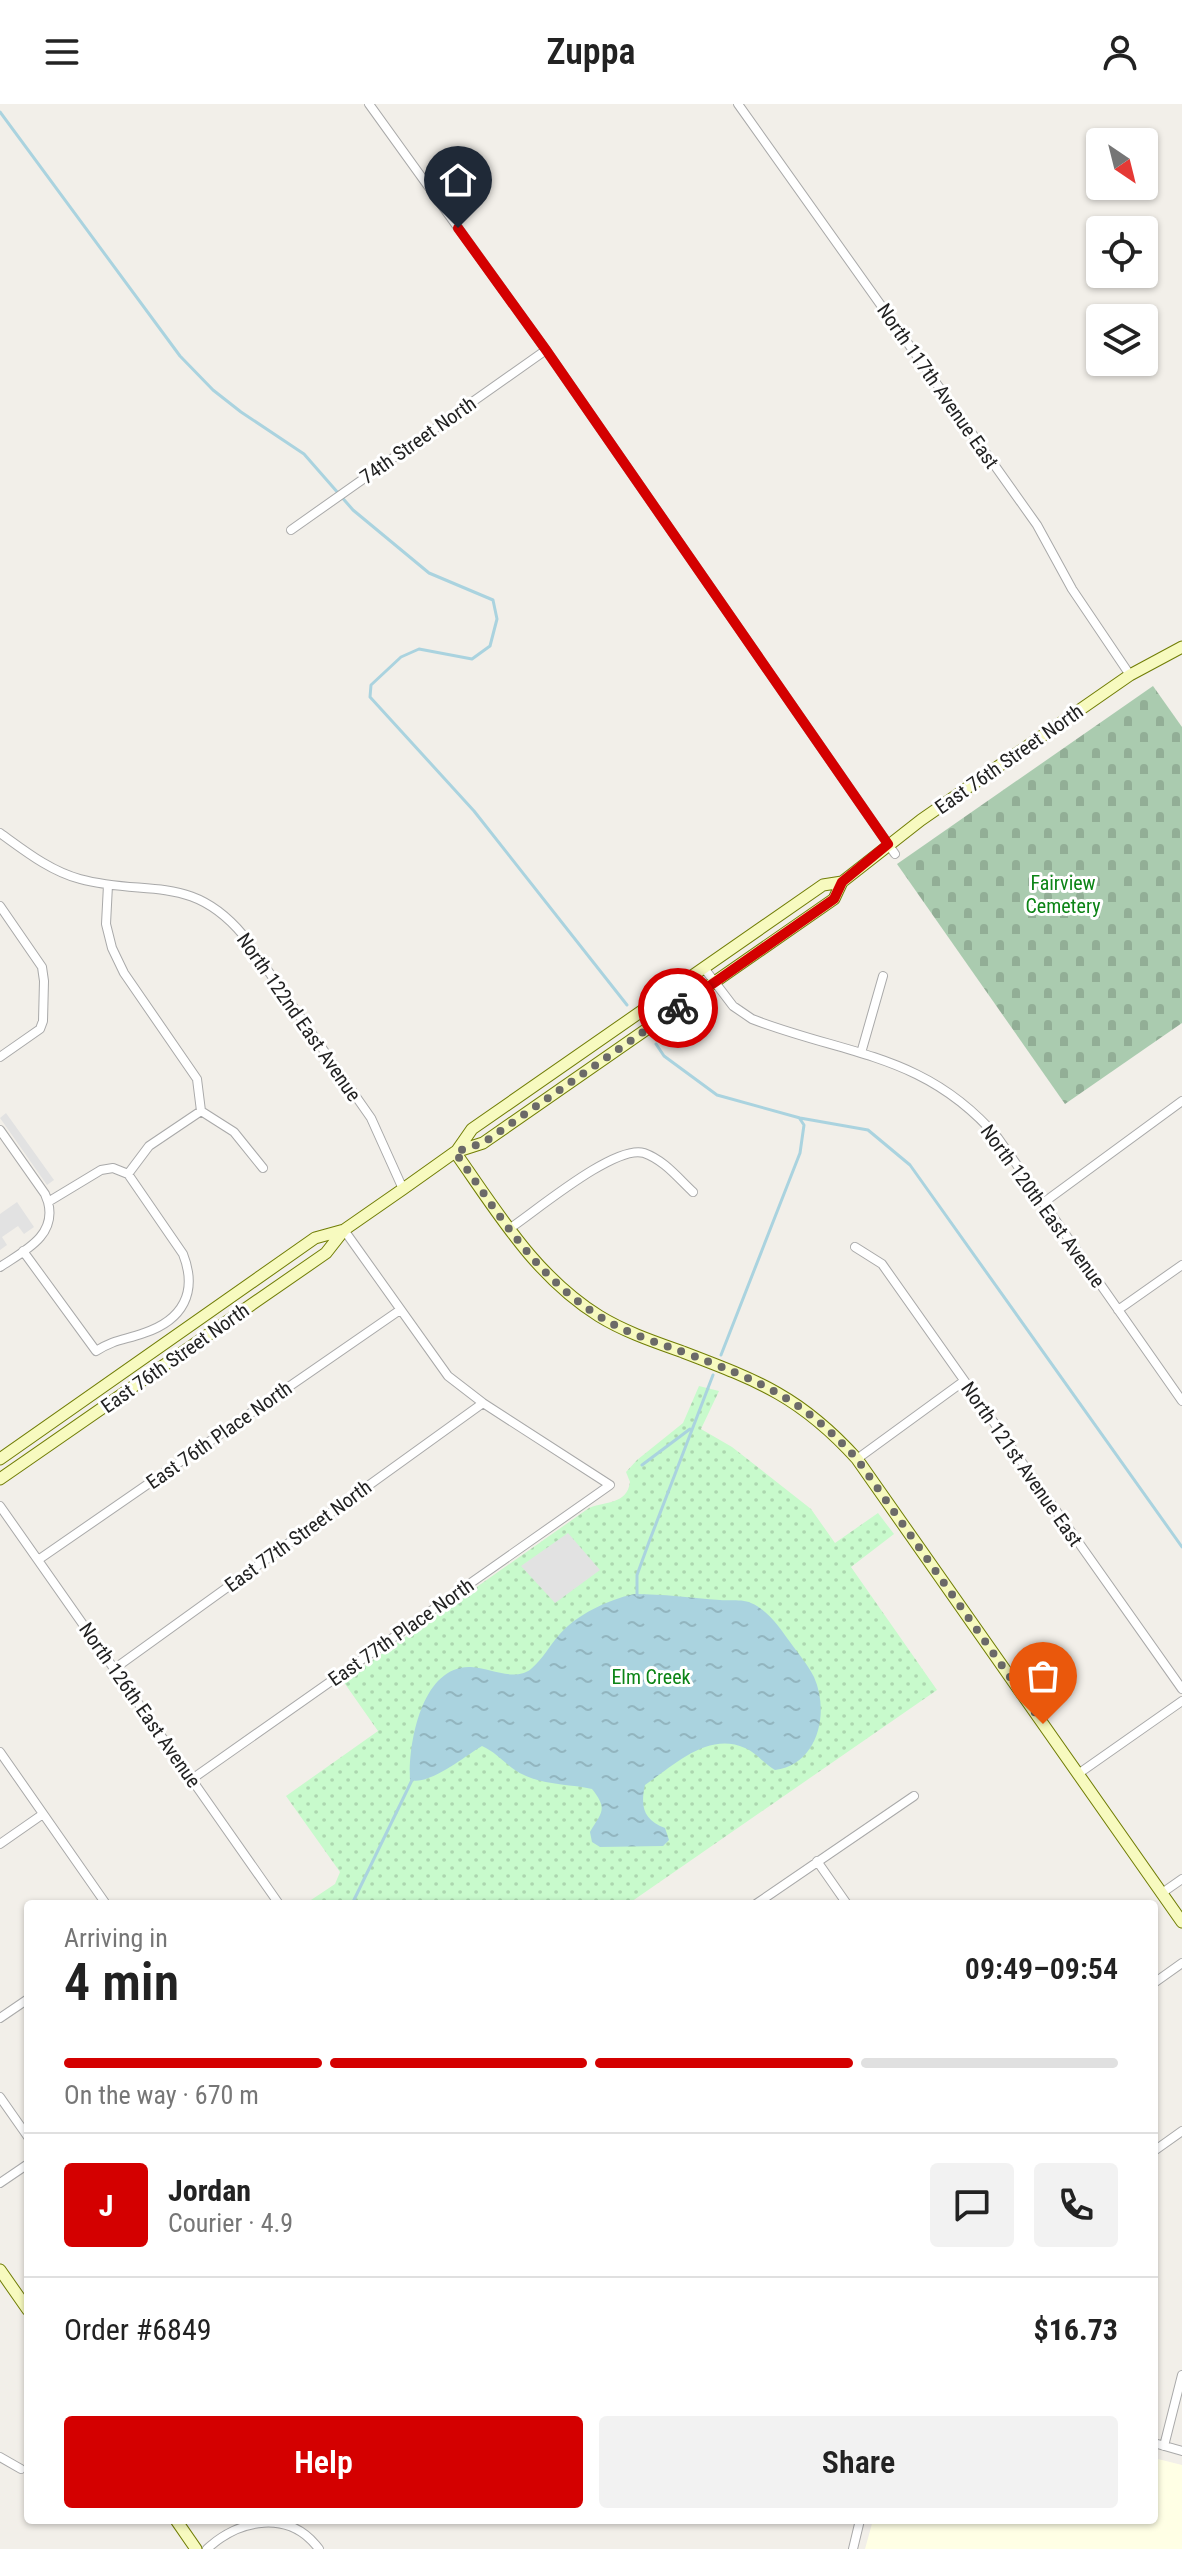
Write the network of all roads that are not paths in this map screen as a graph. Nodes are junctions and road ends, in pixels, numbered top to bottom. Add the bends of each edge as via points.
1 (369, 104) edge
2 (738, 104) edge
3 (546, 350) junction
4 (291, 530) dead end
5 (1182, 647) edge
6 (1130, 675) junction
7 (0, 833) edge
8 (892, 849) junction
9 (842, 882) junction
10 (108, 885) junction
11 (0, 906) edge
12 (704, 968) junction
13 (883, 976) dead end
14 (714, 983) junction
15 (861, 1053) junction
16 (0, 1057) edge
17 (1182, 1101) edge
18 (201, 1111) junction
19 (0, 1130) edge
20 (455, 1152) junction
21 (263, 1168) dead end
22 (128, 1174) junction
23 (403, 1189) junction
24 (693, 1192) dead end
25 (48, 1202) junction
26 (1043, 1203) junction
27 (509, 1229) junction
28 (344, 1230) junction
29 (855, 1247) dead end
30 (23, 1251) junction
31 (1182, 1265) edge
32 (0, 1267) edge
33 (400, 1310) junction
34 (1118, 1310) junction
35 (964, 1381) junction
36 (1182, 1401) edge
37 (483, 1403) junction
38 (0, 1459) edge
39 (857, 1459) junction
40 (0, 1479) edge
41 (0, 1506) edge
42 (38, 1560) junction
43 (114, 1669) junction
44 (1182, 1689) edge
45 (1182, 1701) edge
46 (0, 1752) edge
47 (1078, 1774) junction
48 (192, 1779) junction
49 (914, 1796) dead end
50 (43, 1814) junction
51 (0, 1844) edge
52 (817, 1861) junction
53 (1182, 1879) edge
54 (1162, 1893) junction
55 (103, 1900) edge
56 (276, 1900) edge
57 (762, 1900) edge
58 (844, 1900) edge
59 (1182, 1922) edge
60 (1182, 1963) edge
61 (1158, 1980) edge
62 (24, 2002) edge
63 (0, 2018) edge
64 (0, 2097) edge
65 (24, 2131) edge
66 (1182, 2131) edge
67 (1158, 2148) edge
68 (24, 2167) edge
69 (0, 2183) edge
70 (0, 2270) edge
71 (24, 2304) edge
72 (1182, 2375) edge
73 (1159, 2444) edge
74 (1182, 2451) edge
75 (0, 2457) edge
76 (21, 2469) dead end
77 (179, 2524) edge
78 (253, 2524) edge
79 (263, 2524) edge
80 (859, 2524) edge
81 (196, 2549) edge
82 (207, 2549) edge
83 (319, 2549) edge
84 (853, 2549) edge

1 - 3 street
2 - 6 street, North 117th Avenue East via 1037,525
3 - 4 street, 74th Street North
3 - 8 street
5 - 6 main road, East 76th Street North
6 - 8 main road, East 76th Street North
7 - 10 street, North 122nd East Avenue via 55,870
8 - 9 main road, East 76th Street North
9 - 12 main road, East 76th Street North via 823,885
9 - 14 main road, East 76th Street North via 834,899
10 - 18 street via 106,924 112,948 197,1079
10 - 23 street, North 122nd East Avenue via 188,894 234,925 371,1118
11 - 16 street via 42,967 44,981 40,1029
12 - 14 street, North 120th East Avenue
12 - 20 main road, East 76th Street North via 472,1129
13 - 15 street
14 - 15 street, North 120th East Avenue via 752,1019
14 - 20 main road, East 76th Street North via 483,1143
15 - 26 street, North 120th East Avenue via 922,1075 969,1107 998,1138
17 - 26 street
18 - 21 street via 234,1132
18 - 22 street via 149,1146
19 - 25 street
20 - 23 main road, East 76th Street North
20 - 27 main road
22 - 25 street via 101,1170
22 - 30 street via 183,1254 190,1282 185,1304 174,1316 96,1351
23 - 28 main road, East 76th Street North
24 - 27 street via 661,1161 633,1152 606,1161
25 - 30 street via 51,1220
26 - 34 street, North 120th East Avenue
27 - 39 main road via 554,1283 602,1318 764,1384 817,1418
28 - 33 street
28 - 38 main road, East 76th Street North via 315,1238
28 - 40 main road, East 76th Street North via 326,1253
29 - 35 street, North 121st Avenue East via 882,1264
30 - 32 street
31 - 34 street
33 - 37 street via 448,1376
33 - 42 street, East 76th Place North
34 - 36 street, North 120th East Avenue
35 - 39 street
35 - 44 street, North 121st Avenue East
37 - 43 street, East 77th Street North
37 - 48 street, East 77th Place North via 610,1485
39 - 47 main road
41 - 42 street, North 126th East Avenue
42 - 43 street, North 126th East Avenue
43 - 48 street, North 126th East Avenue
45 - 47 street
46 - 50 street
47 - 54 main road
48 - 56 street, North 126th East Avenue
49 - 52 street
50 - 51 street
50 - 55 street
52 - 57 street
52 - 58 street
53 - 54 street
54 - 59 main road
60 - 61 street
62 - 63 street
64 - 65 street
66 - 67 street
68 - 69 street
70 - 71 main road
72 - 73 street
73 - 74 street
75 - 76 street
77 - 81 main road
78 - 82 street via 230,2531
79 - 83 street via 293,2528
80 - 84 street

